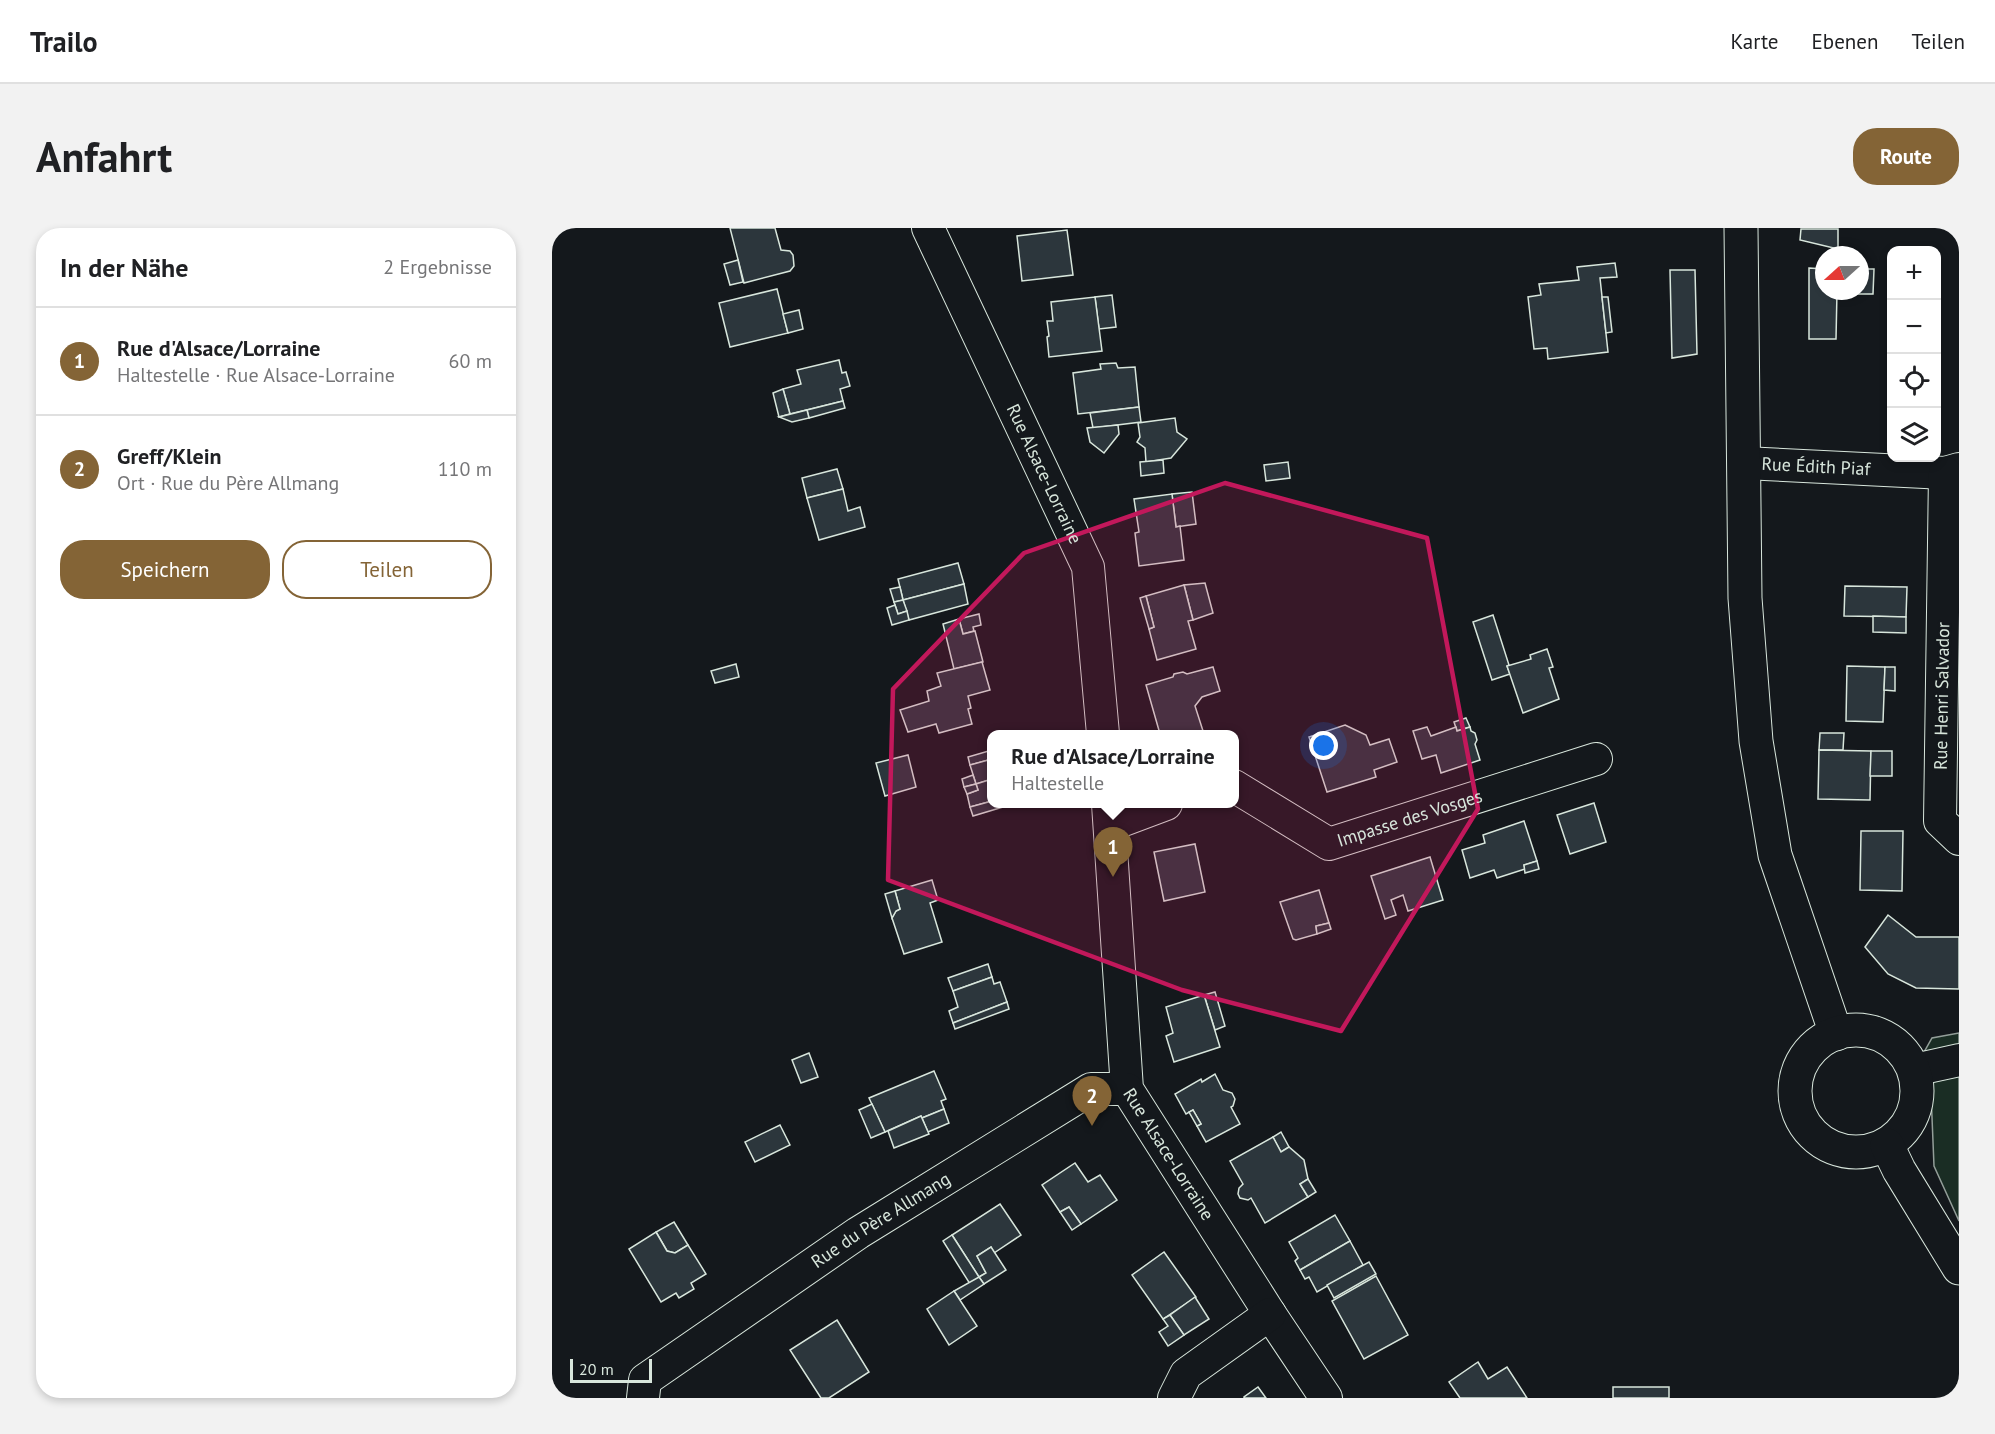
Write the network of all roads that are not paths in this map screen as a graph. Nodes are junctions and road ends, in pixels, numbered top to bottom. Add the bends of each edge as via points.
1 (928, 228) edge
2 (1741, 228) edge
3 (1744, 463) junction
4 (1952, 471) edge
5 (1102, 730) edge
6 (1596, 759) dead end
7 (1239, 789) edge
8 (1143, 808) edge
9 (1109, 814) edge
10 (1959, 839) edge
11 (1836, 1034) junction
12 (1959, 1060) edge
13 (1914, 1070) junction
14 (1127, 1089) junction
15 (1887, 1145) junction
16 (1959, 1268) edge
17 (1270, 1314) junction
18 (644, 1389) edge
19 (1174, 1398) edge
20 (1326, 1398) edge

1 - 5 street, Rue Alsace-Lorraine via 1088,567
2 - 3 main road
3 - 4 street, Rue Édith Piaf
3 - 11 main road via 1745,598 1756,741 1775,855
4 - 10 street, Rue Henri Salvador via 1940,821
6 - 7 street, Impasse des Vosges via 1329,844
8 - 9 street
9 - 14 street, Rue Alsace-Lorraine
11 - 13 main road via 1854,1030 1882,1036 1904,1053
11 - 15 main road via 1818,1044 1804,1059 1797,1077 1796,1098 1801,1117 1812,1134 1829,1146 1848,1152 1868,1152
12 - 13 street
13 - 15 main road via 1918,1087 1911,1120
14 - 17 street, Rue Alsace-Lorraine
14 - 18 street, Rue du Père Allmang via 1091,1089 858,1233
15 - 16 main road
17 - 19 street via 1186,1374
17 - 20 street, Rue Alsace-Lorraine

